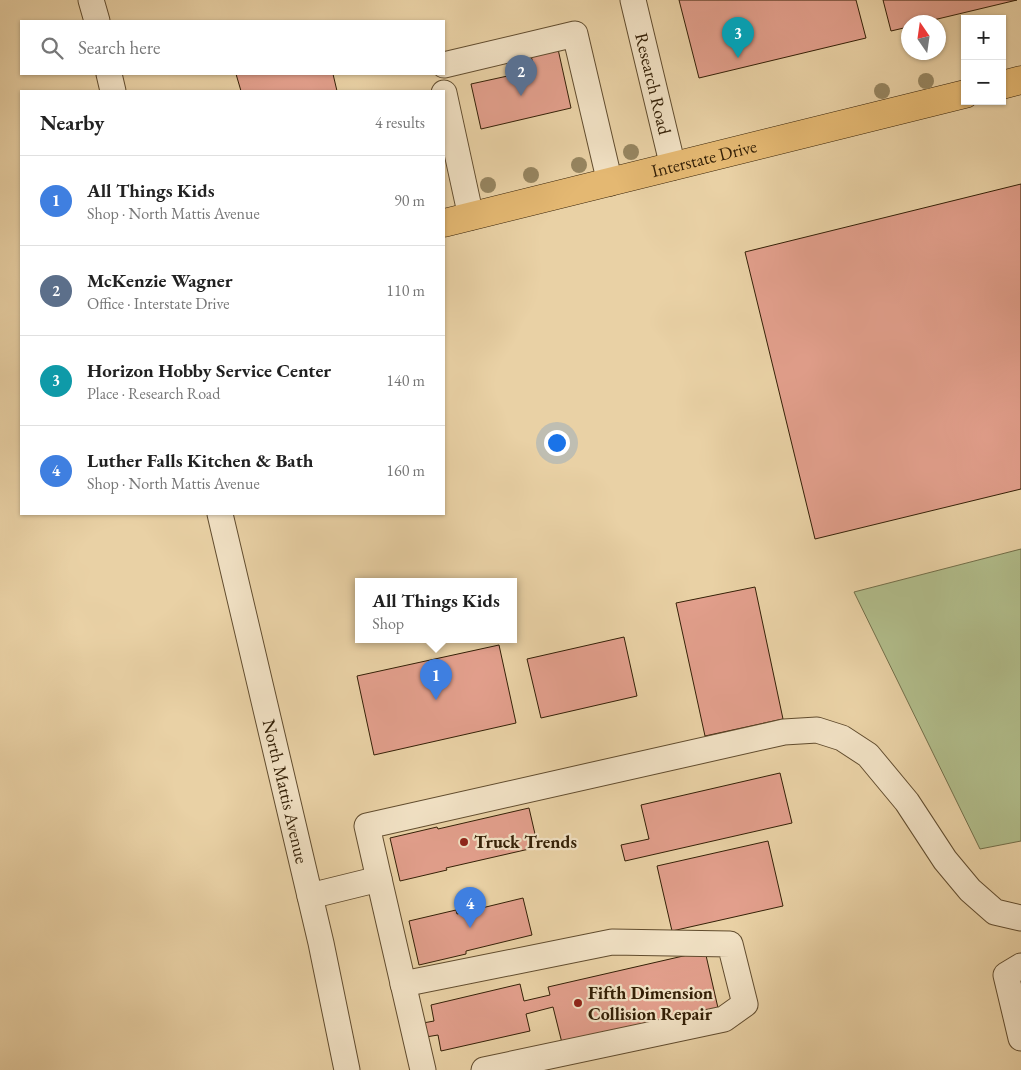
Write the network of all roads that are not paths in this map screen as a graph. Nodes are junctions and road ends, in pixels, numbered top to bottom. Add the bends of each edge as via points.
1 (91, 0) edge
2 (633, 0) edge
3 (97, 20) edge
4 (445, 65) edge
5 (109, 75) edge
6 (440, 75) edge
7 (1021, 80) edge
8 (1006, 84) edge
9 (113, 90) edge
10 (444, 90) edge
11 (961, 95) edge
12 (445, 96) edge
13 (673, 167) junction
14 (610, 183) junction
15 (472, 217) junction
16 (445, 224) edge
17 (220, 515) edge
18 (379, 879) junction
19 (310, 896) junction
20 (1021, 918) edge
21 (1021, 966) edge
22 (403, 984) junction
23 (1021, 1038) edge
24 (347, 1070) edge
25 (423, 1070) edge
26 (484, 1070) edge

1 - 3 street
2 - 13 street, Research Road
4 - 14 street via 575,34
5 - 9 street
6 - 10 street
7 - 8 main road
11 - 13 main road, Interstate Drive
12 - 15 street
13 - 14 main road, Interstate Drive
14 - 15 main road, Interstate Drive
15 - 16 main road, Interstate Drive
17 - 19 street, North Mattis Avenue
18 - 19 street
18 - 20 street via 367,826 784,732 817,730 842,738 868,755 908,802 945,860 970,890 994,912
18 - 22 street
19 - 24 street, North Mattis Avenue
21 - 23 street via 1006,975
22 - 25 street
22 - 26 street via 612,942 730,944 745,1004 724,1019

